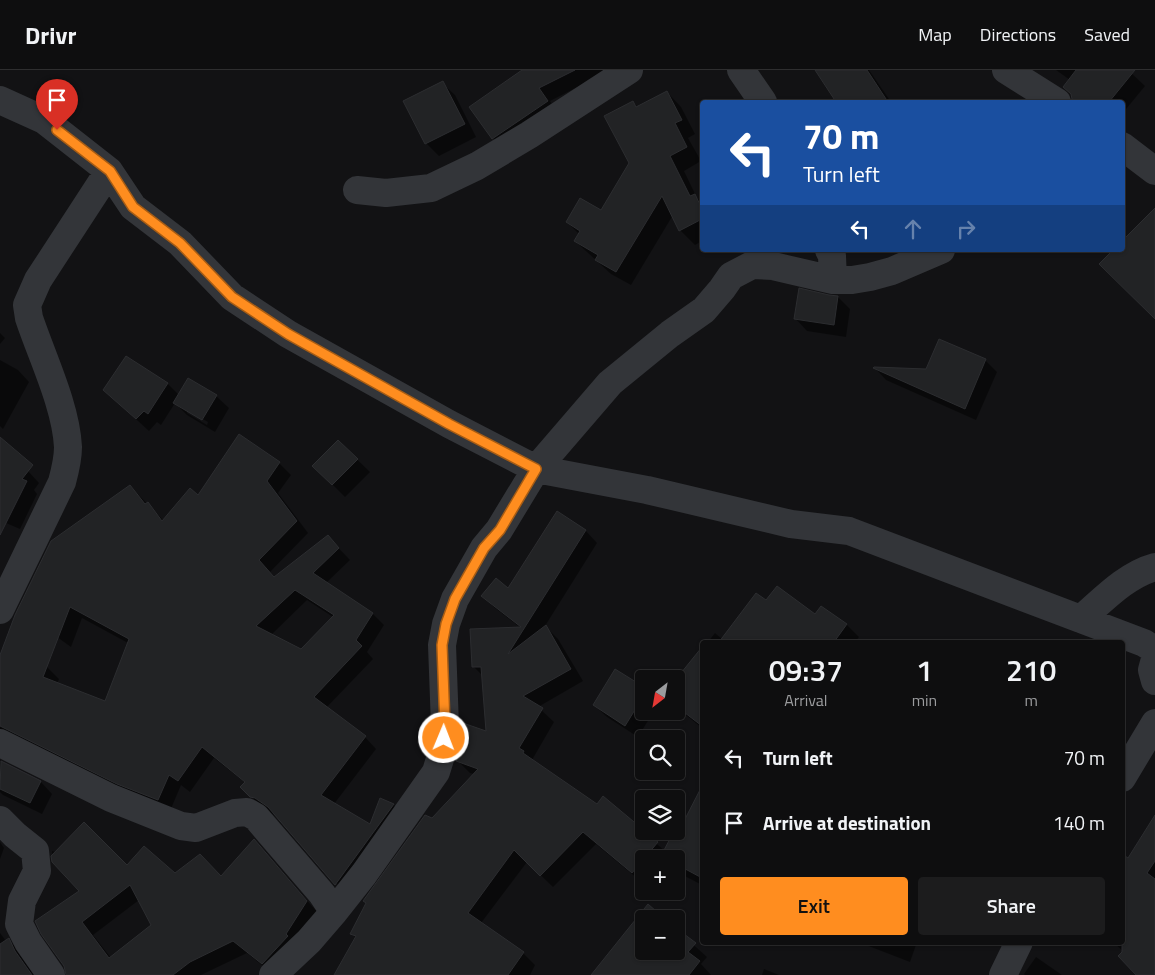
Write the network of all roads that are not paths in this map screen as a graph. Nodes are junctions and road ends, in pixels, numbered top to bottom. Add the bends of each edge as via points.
1 (629, 70) edge
2 (741, 70) edge
3 (1006, 70) edge
4 (0, 100) edge
5 (762, 100) edge
6 (1054, 100) edge
7 (1125, 148) edge
8 (110, 171) junction
9 (1155, 171) edge
10 (357, 190) dead end
11 (830, 252) edge
12 (936, 252) edge
13 (833, 280) junction
14 (536, 469) junction
15 (1155, 567) edge
16 (0, 610) edge
17 (1082, 619) junction
18 (1152, 644) edge
19 (1155, 681) edge
20 (1155, 723) edge
21 (0, 743) edge
22 (1125, 773) edge
23 (0, 820) edge
24 (334, 912) junction
25 (1018, 945) edge
26 (51, 975) edge
27 (273, 975) edge
28 (1003, 975) edge

1 - 10 street via 477,166 431,188 386,192
2 - 5 street
3 - 6 street
4 - 8 street via 44,120
7 - 9 street
8 - 14 street via 133,207 180,243 232,297 288,334
8 - 16 street via 38,280 27,305 28,318 63,415 68,448 62,482
11 - 13 street
12 - 13 street via 870,277
13 - 14 street via 783,268 752,265 730,276 704,310 610,383
14 - 17 street via 647,490 791,524 848,531
14 - 24 street via 455,599 446,624 442,645 445,726 443,750 436,772
15 - 17 street via 1115,589
17 - 18 street
18 - 19 street
20 - 22 street
21 - 24 street via 111,798 181,826 196,828 235,813 247,812 256,817
23 - 26 street via 35,851 37,871 22,901 20,924 28,942
24 - 27 street
25 - 28 street

